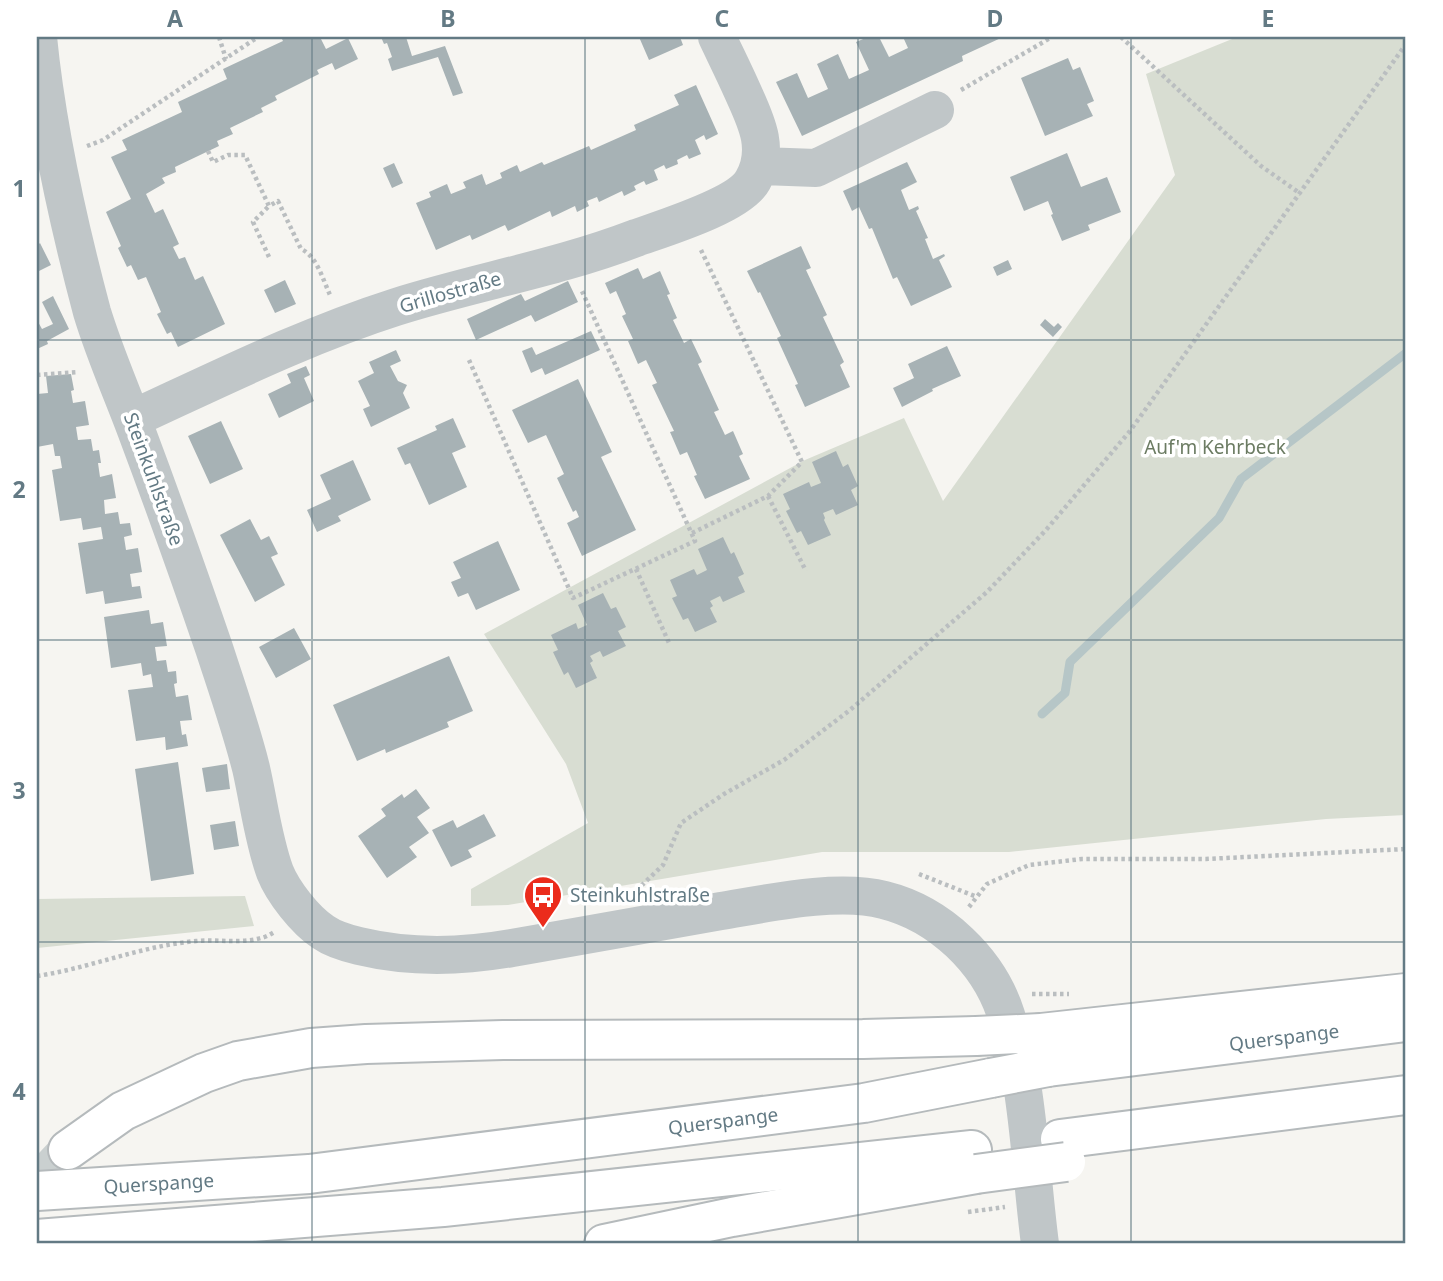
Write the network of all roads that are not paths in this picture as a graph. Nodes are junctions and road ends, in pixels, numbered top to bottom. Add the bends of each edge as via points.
1 (38, 37) edge
2 (717, 37) edge
3 (935, 110) road end
4 (760, 166) junction
5 (132, 419) junction
6 (1406, 993) edge
7 (1406, 1022) edge
8 (1044, 1050) junction
9 (1406, 1095) edge
10 (1406, 1118) edge
11 (68, 1150) tunnel mouth
12 (1063, 1150) junction
13 (974, 1162) junction
14 (37, 1191) edge
15 (37, 1240) edge
16 (604, 1244) edge
17 (1040, 1244) edge

1 - 5 street, Steinkuhlstraße via 81,270
2 - 4 street via 758,125
3 - 4 street via 816,168
4 - 5 street, Grillostraße via 741,195 687,219 569,261 437,294 343,325
5 - 17 street, Steinkuhlstraße via 239,724 276,875 289,898 323,933 399,955 432,956 484,953 796,899 861,896 905,906 950,933 976,959 1005,1013 1024,1107
6 - 8 highway
7 - 8 highway, Querspange
8 - 11 highway, bridge via 976,1036 503,1040 311,1048 238,1061 204,1073 123,1111
8 - 14 highway, Querspange, bridge via 991,1078 863,1103 323,1173
9 - 12 highway
10 - 12 highway
12 - 13 highway
13 - 15 highway
13 - 16 highway

